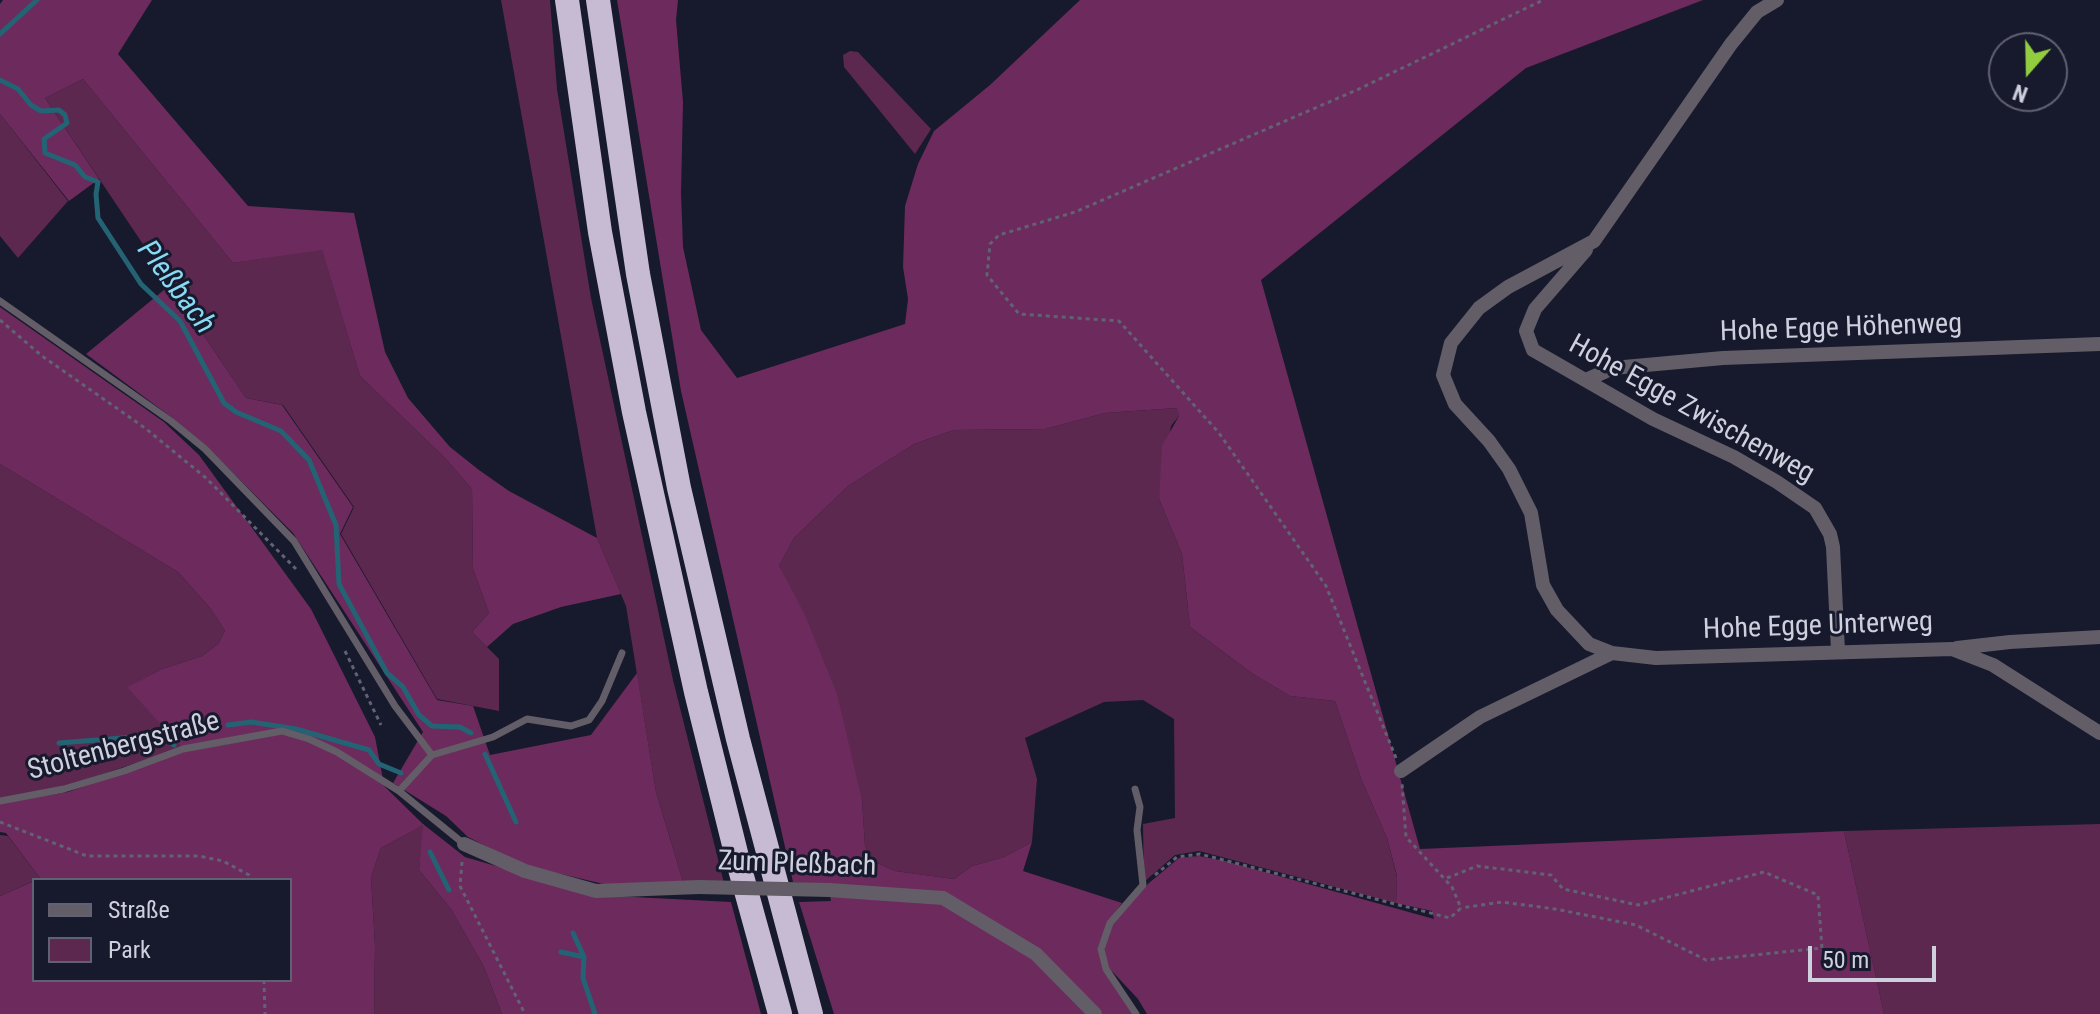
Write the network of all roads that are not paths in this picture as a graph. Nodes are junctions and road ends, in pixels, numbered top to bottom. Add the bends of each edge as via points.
1 (567, 0) edge
2 (598, 0) edge
3 (1777, 0) edge
4 (1594, 241) junction
5 (0, 301) edge
6 (2100, 344) edge
7 (1586, 380) junction
8 (2100, 637) edge
9 (1952, 649) junction
10 (1838, 651) junction
11 (622, 653) dead end
12 (1612, 653) junction
13 (2100, 733) edge
14 (432, 755) junction
15 (1401, 771) road end
16 (1135, 789) dead end
17 (399, 791) junction
18 (0, 801) edge
19 (464, 844) joint
20 (780, 1014) edge
21 (811, 1014) edge
22 (1095, 1014) edge
23 (1136, 1014) edge

1 - 20 highway via 600,232 634,412 696,692
2 - 21 highway via 638,274 679,488
3 - 4 street, Hohe Egge Unterweg via 1757,12 1741,32
4 - 7 street, Hohe Egge Zwischenweg via 1535,309 1526,331 1533,350 1544,359
4 - 12 street, Hohe Egge Unterweg via 1479,308 1451,343 1443,375 1455,404 1496,450 1531,513 1543,585 1557,610 1589,644
5 - 14 lane via 171,421 294,541 395,706
6 - 7 street, Hohe Egge Höhenweg via 1723,358 1613,368
7 - 10 street, Hohe Egge Zwischenweg via 1734,457 1815,508 1833,547
8 - 9 street
9 - 10 street, Hohe Egge Unterweg
9 - 13 street, Hohe Egge Unterweg via 1993,665
10 - 12 street, Hohe Egge Unterweg via 1656,658
11 - 14 lane via 589,720 571,726 527,719 493,737
12 - 15 street via 1480,717
14 - 17 lane
16 - 23 lane via 1143,885 1110,923 1101,949 1106,969
17 - 18 lane, Stoltenbergstraße via 337,752 282,731 183,749 64,789
17 - 19 lane, Stoltenbergstraße
19 - 22 street, Zum Pleßbach, bridge via 525,871 596,891 699,887 943,898 1036,954

